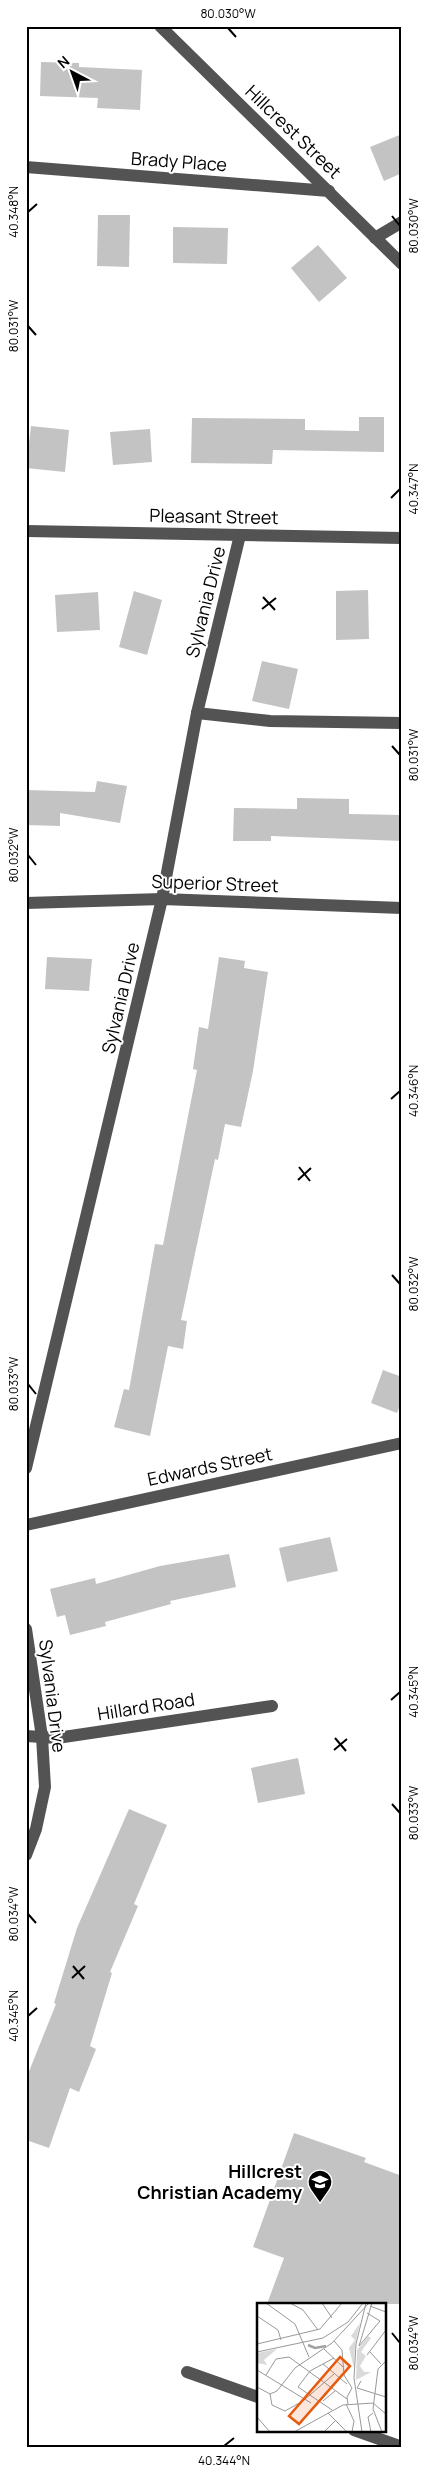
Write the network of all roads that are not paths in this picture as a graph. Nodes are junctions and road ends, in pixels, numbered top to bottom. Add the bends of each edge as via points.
1 (160, 26) edge
2 (26, 167) edge
3 (330, 191) junction
4 (402, 222) edge
5 (376, 238) junction
6 (402, 264) edge
7 (26, 531) edge
8 (240, 535) junction
9 (402, 538) edge
10 (197, 713) junction
11 (402, 723) edge
12 (162, 899) junction
13 (26, 903) edge
14 (402, 908) edge
15 (402, 1443) edge
16 (26, 1468) edge
17 (26, 1526) edge
18 (26, 1629) edge
19 (272, 1706) dead end
20 (26, 1736) edge
21 (42, 1737) junction
22 (26, 1854) edge
23 (187, 2372) dead end
24 (257, 2397) edge
25 (360, 2432) edge
26 (402, 2447) edge

1 - 3 street, Hillcrest Street
2 - 3 street, Brady Place
3 - 5 street, Hillcrest Street
4 - 5 street
5 - 6 street, Hillcrest Street
7 - 8 street, Pleasant Street
8 - 9 street, Pleasant Street
8 - 10 street, Sylvania Drive
10 - 11 street via 270,721
10 - 12 street, Sylvania Drive
12 - 13 street, Superior Street
12 - 14 street, Superior Street
12 - 16 street, Sylvania Drive
15 - 17 street, Edwards Street
18 - 21 street, Sylvania Drive
19 - 21 street, Hillard Road via 57,1738
20 - 21 street, Hillard Road
21 - 22 street, Sylvania Drive via 45,1787 36,1829
23 - 24 street
25 - 26 street

